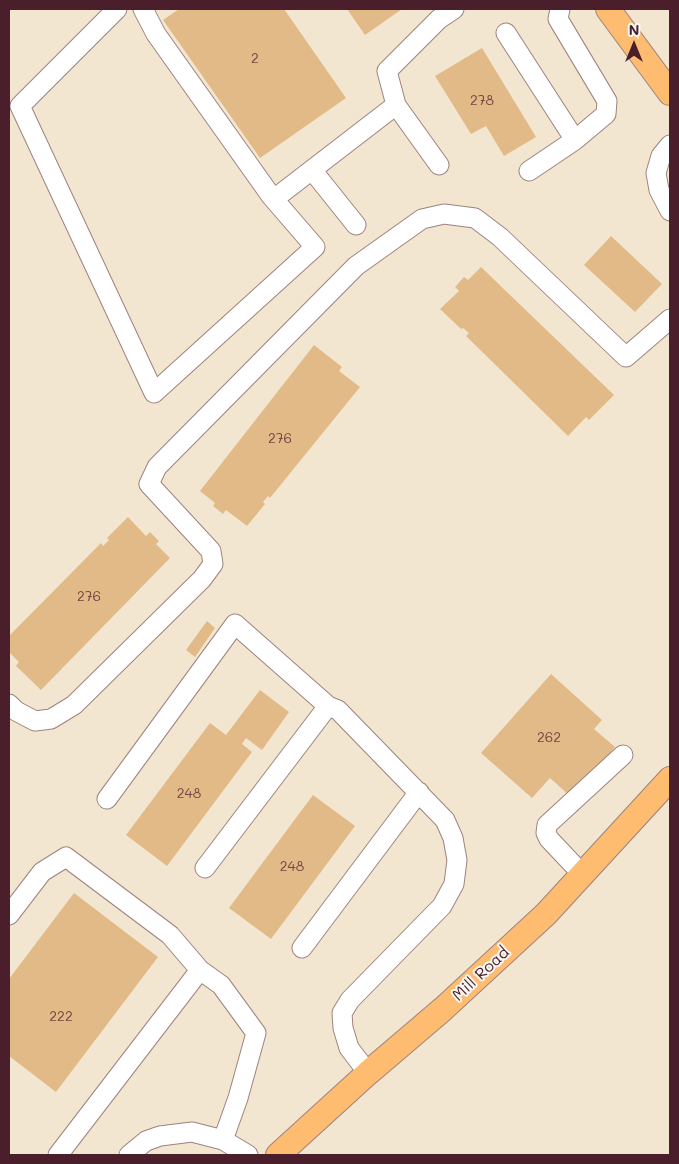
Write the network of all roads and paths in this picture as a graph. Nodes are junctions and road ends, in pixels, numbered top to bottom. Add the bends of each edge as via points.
1 (117, 9) edge
2 (143, 9) edge
3 (454, 9) edge
4 (560, 9) edge
5 (608, 9) edge
6 (506, 33) dead end
7 (670, 93) edge
8 (396, 104) junction
9 (575, 140) junction
10 (670, 145) edge
11 (439, 165) dead end
12 (312, 170) junction
13 (529, 171) dead end
14 (274, 199) junction
15 (670, 211) edge
16 (356, 226) dead end
17 (670, 319) edge
18 (9, 704) edge
19 (328, 706) junction
20 (623, 755) dead end
21 (670, 779) edge
22 (419, 792) junction
23 (107, 799) dead end
24 (205, 868) dead end
25 (583, 875) junction
26 (9, 915) edge
27 (302, 948) dead end
28 (200, 970) junction
29 (368, 1073) junction
30 (223, 1140) junction
31 (58, 1155) edge
32 (129, 1155) edge
33 (248, 1155) edge
34 (278, 1155) edge

1 - 14 lane via 20,106 154,393 315,248
2 - 14 lane via 156,34
3 - 8 lane via 439,19 387,71
4 - 9 lane via 558,19 607,101 606,114
5 - 7 main road
6 - 9 lane
8 - 11 lane
8 - 12 lane
9 - 13 lane
10 - 15 lane via 659,160 656,178 658,190
12 - 14 lane
12 - 16 lane
17 - 18 lane via 626,357 500,237 475,218 444,214 422,219 356,266 157,467 149,484 211,550 213,564 202,579 74,705 52,719 36,721 21,715
19 - 22 lane via 338,710
19 - 23 lane via 236,624
19 - 24 lane
20 - 25 lane via 547,826 549,839
21 - 25 main road, Mill Road
22 - 27 lane
22 - 29 lane via 445,820 453,838 457,860 454,884 442,906 350,1000 342,1013 349,1048
25 - 29 main road, Mill Road via 546,914
26 - 28 lane via 42,872 66,857 170,935
28 - 30 lane via 221,985 256,1033
28 - 31 lane
29 - 34 main road, Mill Road
30 - 32 lane via 192,1132 176,1132 146,1141
30 - 33 lane

